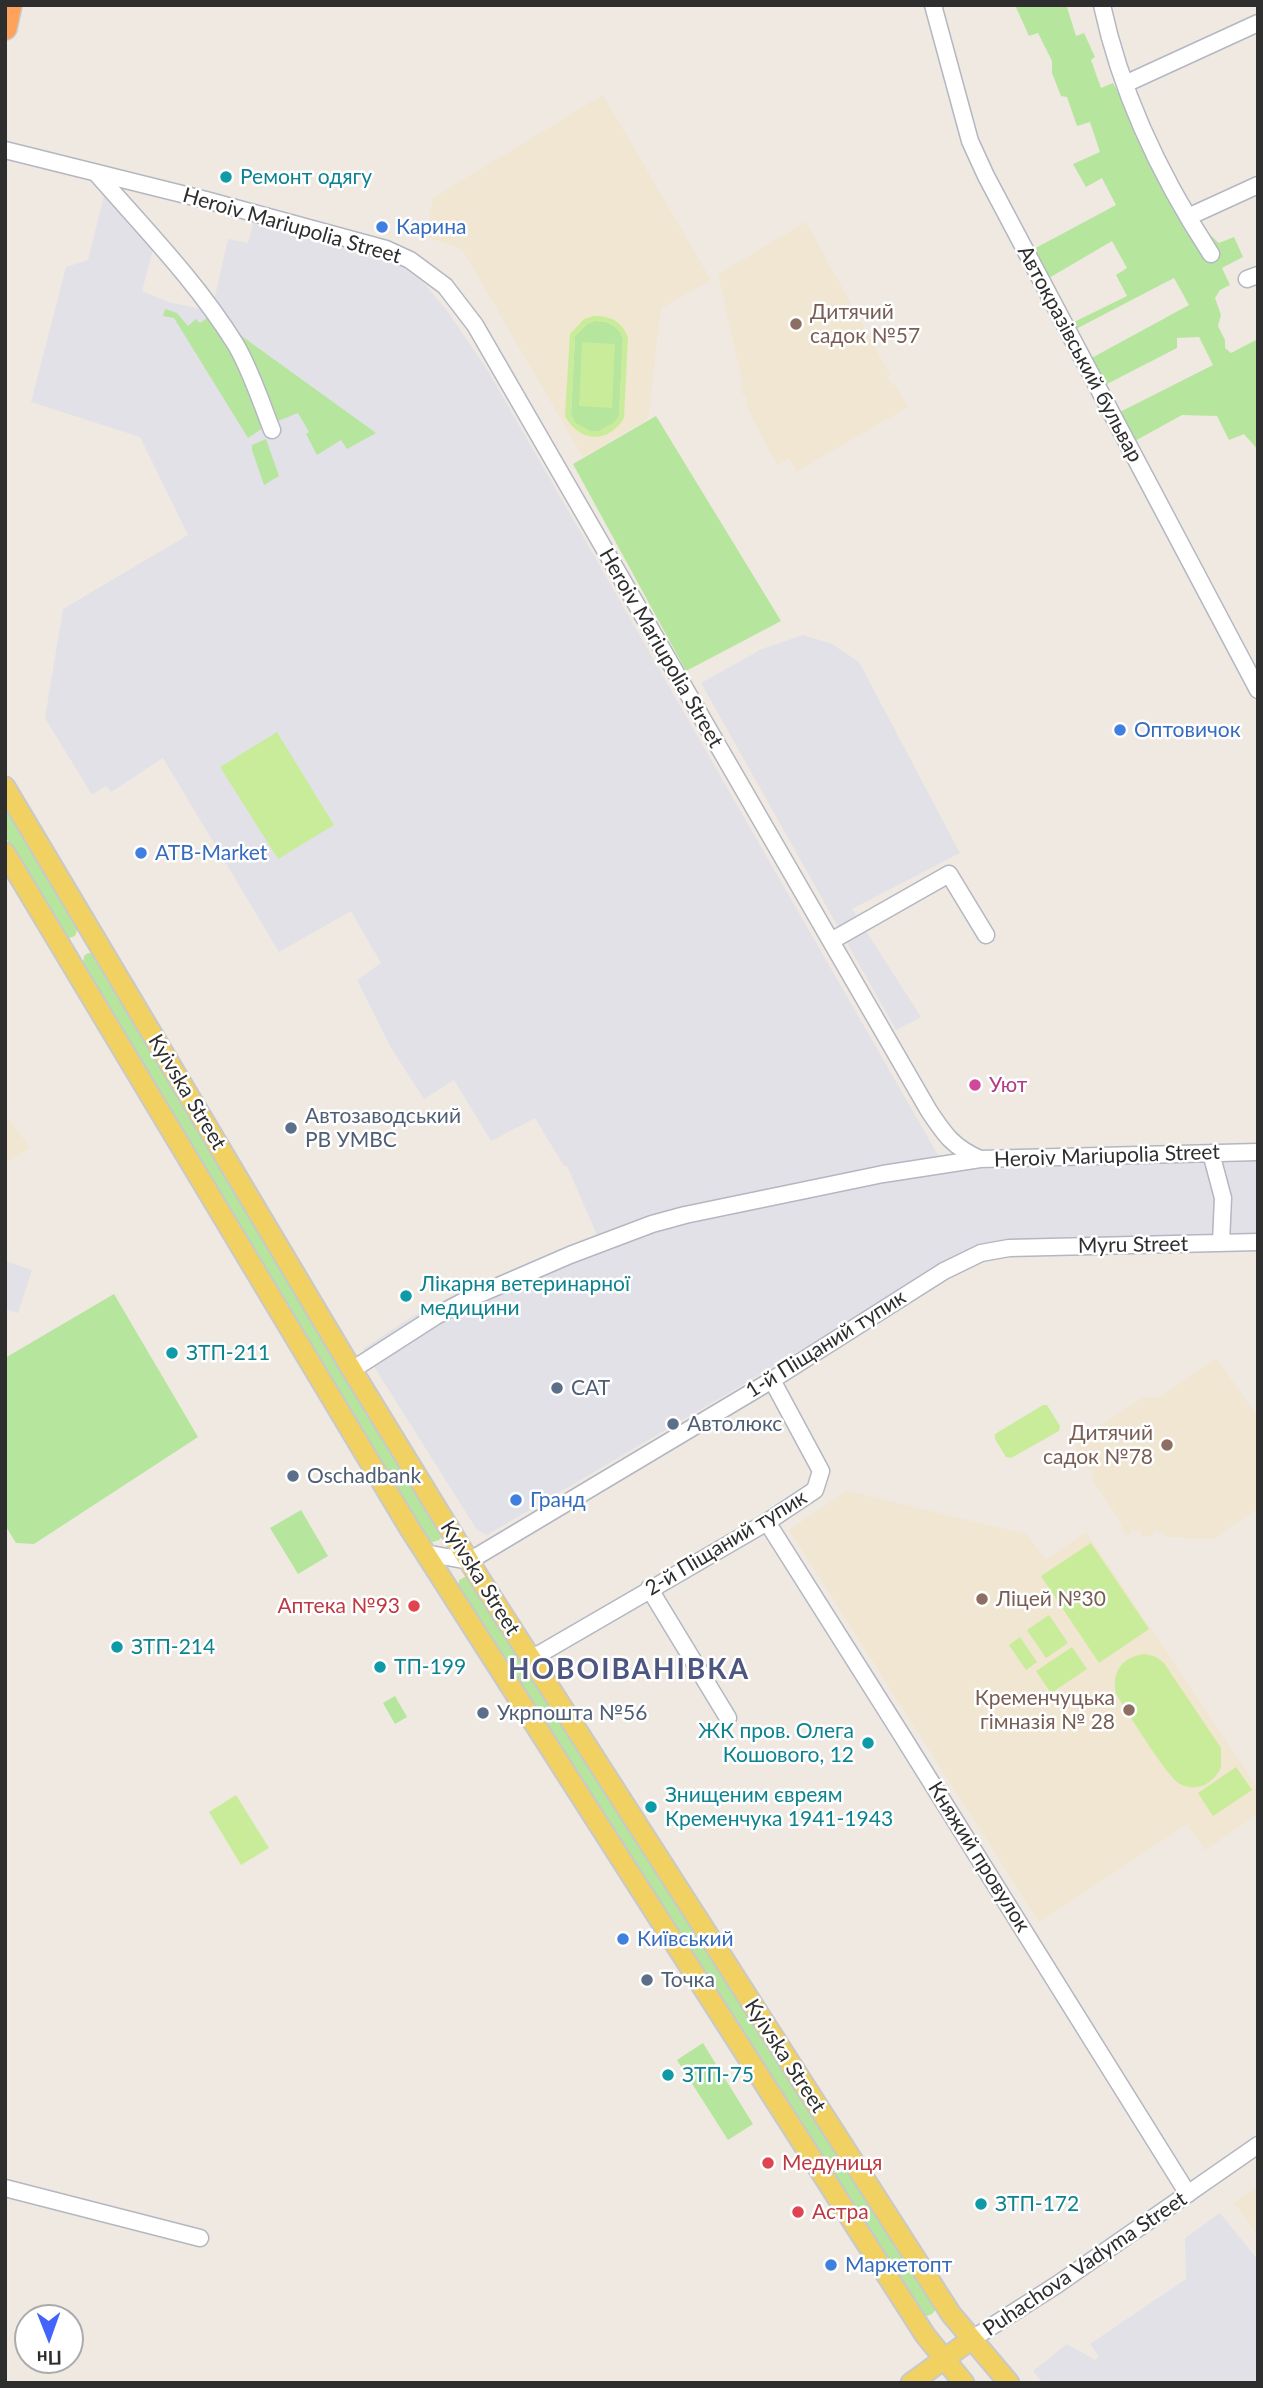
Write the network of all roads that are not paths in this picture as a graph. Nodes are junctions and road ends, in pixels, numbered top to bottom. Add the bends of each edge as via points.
1 (10, 5) edge
2 (933, 5) edge
3 (1102, 5) edge
4 (1258, 23) edge
5 (5, 28) edge
6 (1125, 84) junction
7 (5, 150) edge
8 (96, 173) junction
9 (1258, 185) edge
10 (1188, 217) junction
11 (1211, 254) dead end
12 (272, 430) dead end
13 (1258, 690) edge
14 (5, 787) edge
15 (5, 853) edge
16 (986, 935) dead end
17 (92, 936) junction
18 (831, 942) junction
19 (65, 952) junction
20 (1258, 1152) edge
21 (1212, 1153) junction
22 (980, 1159) junction
23 (1258, 1242) edge
24 (1222, 1243) junction
25 (1009, 1248) joint
26 (352, 1370) junction
27 (772, 1380) junction
28 (767, 1522) junction
29 (453, 1535) junction
30 (425, 1553) junction
31 (469, 1560) junction
32 (441, 1578) junction
33 (649, 1588) junction
34 (531, 1659) junction
35 (729, 1718) dead end
36 (1258, 2146) edge
37 (5, 2188) edge
38 (1188, 2194) junction
39 (200, 2238) dead end
40 (972, 2339) junction
41 (943, 2359) junction
42 (911, 2383) edge
43 (964, 2383) edge
44 (1009, 2383) edge

1 - 5 highway
2 - 13 street, Автокразівський бульвар via 970,141 986,176
3 - 6 street
4 - 6 street
6 - 10 street via 1163,174
7 - 8 street, Heroiv Mariupolia Street
8 - 12 street via 214,313 237,348
8 - 18 street, Heroiv Mariupolia Street via 386,249 445,286 475,325
9 - 10 street
10 - 11 street
14 - 17 main road, Kyivska Street
15 - 19 main road, Kyivska Street
16 - 18 street via 949,874
17 - 19 main road
17 - 26 main road, Kyivska Street
18 - 22 street, Heroiv Mariupolia Street via 944,1134 957,1148
19 - 30 main road, Kyivska Street
20 - 21 street, Heroiv Mariupolia Street
21 - 22 street, Heroiv Mariupolia Street
21 - 24 street via 1223,1198
22 - 26 street via 883,1174 652,1224 466,1300
23 - 24 street, Myru Street
24 - 25 street, Myru Street
25 - 27 street, 1-й Піщаний тупик via 981,1253 944,1271
26 - 29 main road, Kyivska Street
27 - 28 street, 2-й Піщаний тупик via 821,1471 815,1490
27 - 31 street, 1-й Піщаний тупик
28 - 33 street, 2-й Піщаний тупик
28 - 38 street, Княжий провулок
29 - 30 main road
29 - 31 main road, Kyivska Street
30 - 31 street
30 - 32 main road, Kyivska Street
31 - 32 main road
31 - 34 main road, Kyivska Street
32 - 41 main road, Kyivska Street
33 - 34 street, 2-й Піщаний тупик
33 - 35 street
34 - 40 main road, Kyivska Street via 951,2314
36 - 38 street, Puhachova Vadyma Street
37 - 39 street
38 - 40 street, Puhachova Vadyma Street
40 - 41 main road, Puhachova Vadyma Street
40 - 44 main road, Kyivska Street
41 - 42 main road, Puhachova Vadyma Street
41 - 43 main road, Kyivska Street

